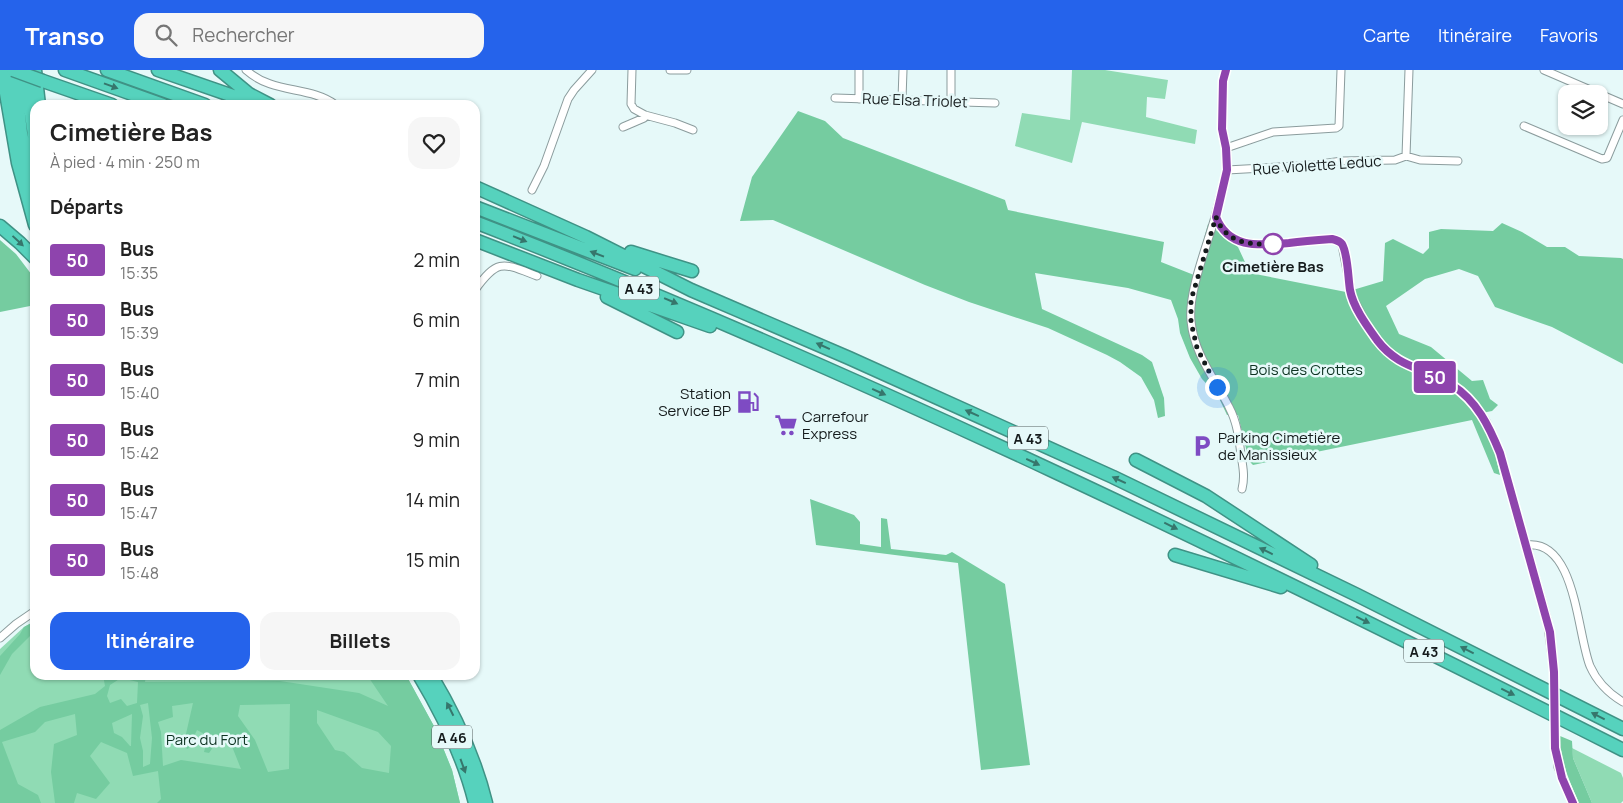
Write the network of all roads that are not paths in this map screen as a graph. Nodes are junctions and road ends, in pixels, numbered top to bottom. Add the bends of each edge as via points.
1 (13, 70) edge
2 (25, 70) edge
3 (35, 70) edge
4 (65, 70) edge
5 (107, 70) edge
6 (158, 70) edge
7 (220, 70) edge
8 (246, 70) edge
9 (592, 70) edge
10 (632, 70) edge
11 (670, 70) edge
12 (687, 70) edge
13 (859, 70) edge
14 (902, 70) edge
15 (951, 70) edge
16 (1226, 70) edge
17 (1341, 70) edge
18 (1409, 70) edge
19 (1544, 70) edge
20 (3, 76) edge
21 (835, 98) dead end
22 (859, 99) junction
23 (902, 99) junction
24 (39, 100) edge
25 (98, 100) edge
26 (149, 100) edge
27 (191, 100) edge
28 (245, 100) edge
29 (260, 100) edge
30 (327, 100) edge
31 (951, 101) junction
32 (995, 103) dead end
33 (1623, 104) edge
34 (30, 106) edge
35 (645, 115) junction
36 (1623, 120) edge
37 (0, 121) edge
38 (1524, 126) dead end
39 (623, 127) dead end
40 (693, 130) dead end
41 (1226, 148) junction
42 (1406, 156) junction
43 (1458, 160) dead end
44 (1227, 170) junction
45 (30, 172) edge
46 (480, 189) edge
47 (532, 190) dead end
48 (30, 207) edge
49 (480, 209) edge
50 (1216, 217) junction
51 (480, 224) edge
52 (0, 226) edge
53 (586, 237) junction
54 (480, 242) edge
55 (30, 253) edge
56 (548, 269) junction
57 (692, 270) dead end
58 (537, 276) dead end
59 (480, 284) edge
60 (691, 290) junction
61 (677, 332) dead end
62 (802, 358) junction
63 (1136, 460) dead end
64 (1242, 489) dead end
65 (1526, 545) junction
66 (1175, 555) dead end
67 (1357, 595) junction
68 (1319, 598) junction
69 (30, 614) edge
70 (0, 638) edge
71 (422, 680) edge
72 (434, 680) edge
73 (1623, 702) edge
74 (1623, 729) edge
75 (1623, 750) edge
76 (475, 803) edge
77 (486, 803) edge
78 (1573, 803) edge

1 - 25 highway, bridge
1 - 45 highway
2 - 34 highway
3 - 24 highway
4 -> 26 highway
5 - 27 highway
6 - 28 highway
7 - 29 highway
8 - 30 street via 270,85
9 - 47 street via 568,99
10 - 35 street via 631,104
11 - 12 street
13 - 22 street
14 - 23 street
15 - 31 street
16 - 41 street via 1222,129
17 - 41 street via 1339,126 1273,132
18 - 42 street
19 - 33 street
20 - 37 highway
20 - 48 highway via 18,163
21 - 22 street, Rue Elsa Triolet
22 - 23 street, Rue Elsa Triolet
23 - 31 street, Rue Elsa Triolet
31 - 32 street, Rue Elsa Triolet
35 - 39 street
35 - 40 street
36 - 38 street via 1607,158 1602,159
41 - 44 street
42 - 43 street, Rue Violette Leduc via 1420,160
42 - 44 street, Rue Violette Leduc via 1395,160
44 - 50 street
46 - 53 highway
60 -> 49 highway, A 43
50 - 64 street via 1191,300 1191,322 1197,348 1236,424 1245,479
50 - 65 street via 1224,231 1235,240 1253,245 1332,239 1342,245 1352,296 1369,330 1382,347 1396,359 1451,385 1486,421 1500,453
51 -> 62 highway, A 43 via 666,298
52 -> 55 highway
53 - 57 highway
53 - 60 highway
54 - 56 highway
56 - 61 highway
56 - 62 highway
58 - 59 street via 513,266 501,266 489,272
67 -> 60 highway, A 43 via 1030,439
62 -> 68 highway, A 43 via 1080,483
63 - 67 highway via 1206,496
65 - 73 street via 1535,544 1560,562 1570,586 1590,665 1610,695
65 - 78 street, bridge via 1547,619 1554,672 1558,767
66 - 68 highway
74 -> 67 highway, A 43
68 -> 75 highway, A 43
69 - 70 street
71 -> 76 highway, A 46 via 457,748
77 -> 72 highway, A 46 via 466,742

